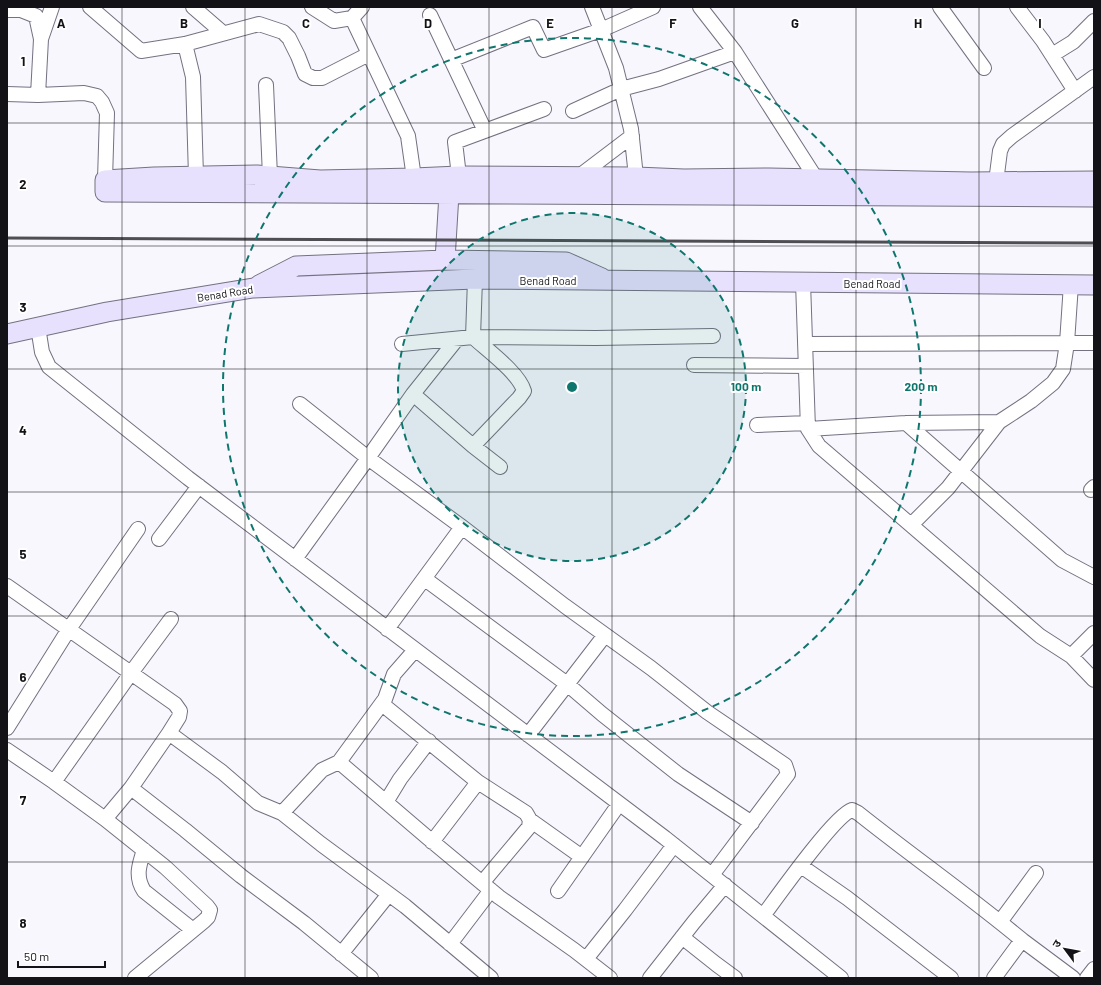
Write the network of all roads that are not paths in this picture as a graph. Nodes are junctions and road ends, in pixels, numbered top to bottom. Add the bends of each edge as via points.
1 (52, 7) edge
2 (90, 7) edge
3 (193, 7) edge
4 (312, 7) edge
5 (362, 7) edge
6 (592, 7) edge
7 (653, 7) edge
8 (700, 7) edge
9 (940, 7) edge
10 (1017, 7) edge
11 (7, 10) edge
12 (430, 15) dead end
13 (352, 18) junction
14 (1094, 21) edge
15 (601, 30) junction
16 (223, 33) junction
17 (42, 38) junction
18 (185, 44) junction
19 (735, 52) junction
20 (369, 54) junction
21 (1052, 55) junction
22 (451, 60) junction
23 (984, 68) dead end
24 (1094, 77) edge
25 (266, 85) dead end
26 (621, 89) junction
27 (1076, 91) junction
28 (7, 94) edge
29 (38, 95) junction
30 (544, 109) dead end
31 (573, 111) dead end
32 (485, 131) junction
33 (632, 136) junction
34 (196, 176) junction
35 (270, 176) junction
36 (459, 176) junction
37 (578, 177) junction
38 (636, 177) junction
39 (414, 178) junction
40 (105, 180) junction
41 (996, 182) junction
42 (1094, 182) edge
43 (818, 188) junction
44 (449, 194) junction
45 (1094, 197) edge
46 (444, 260) junction
47 (475, 280) junction
48 (609, 281) junction
49 (803, 282) junction
50 (1071, 284) junction
51 (1094, 285) edge
52 (253, 288) junction
53 (38, 327) junction
54 (7, 334) edge
55 (713, 336) dead end
56 (473, 337) junction
57 (457, 339) junction
58 (1094, 343) edge
59 (402, 344) dead end
60 (805, 344) junction
61 (1067, 344) junction
62 (694, 365) dead end
63 (806, 366) junction
64 (413, 394) junction
65 (300, 404) dead end
66 (999, 422) junction
67 (906, 423) junction
68 (757, 425) dead end
69 (808, 426) junction
70 (473, 446) junction
71 (368, 458) junction
72 (500, 467) dead end
73 (961, 471) junction
74 (199, 486) junction
75 (911, 524) junction
76 (462, 527) junction
77 (138, 529) dead end
78 (159, 539) dead end
79 (295, 559) junction
80 (1094, 577) edge
81 (425, 578) junction
82 (7, 586) edge
83 (172, 619) dead end
84 (69, 629) junction
85 (387, 629) junction
86 (1094, 633) edge
87 (605, 635) junction
88 (415, 650) junction
89 (1071, 656) junction
90 (131, 673) junction
91 (1094, 680) edge
92 (567, 684) junction
93 (382, 704) junction
94 (7, 728) edge
95 (169, 733) junction
96 (528, 735) junction
97 (429, 741) junction
98 (7, 750) edge
99 (339, 762) junction
100 (54, 782) junction
101 (478, 782) junction
102 (131, 788) junction
103 (386, 802) junction
104 (619, 804) junction
105 (282, 813) junction
106 (105, 819) junction
107 (530, 820) junction
108 (752, 823) junction
109 (432, 842) junction
110 (674, 845) junction
111 (144, 850) junction
112 (582, 857) junction
113 (801, 866) junction
114 (1036, 873) dead end
115 (712, 875) junction
116 (725, 886) junction
117 (486, 887) junction
118 (558, 891) dead end
119 (389, 894) junction
120 (763, 916) junction
121 (1000, 922) junction
122 (194, 930) junction
123 (682, 936) junction
124 (1022, 940) junction
125 (450, 944) junction
126 (341, 954) junction
127 (586, 959) junction
128 (1094, 969) edge
129 (136, 978) edge
130 (371, 978) edge
131 (491, 978) edge
132 (610, 978) edge
133 (650, 978) edge
134 (735, 978) edge
135 (840, 978) edge
136 (951, 978) edge
137 (994, 978) edge
138 (1073, 978) edge
139 (1087, 978) edge

1 - 17 street
2 - 18 street via 141,51
3 - 16 street
4 - 13 street via 334,21
5 - 13 street
6 - 15 street
7 - 15 street
8 - 19 street
9 - 23 street
10 - 21 street
11 - 17 street via 21,10 36,16
12 - 22 street
13 - 20 street
14 - 21 street via 1073,42
15 - 22 street via 544,50 533,27
15 - 26 street via 616,68
16 - 18 street
16 - 20 street via 259,24 283,32 289,38 305,74 313,78 322,78
17 - 29 street
18 - 34 street via 193,77
19 - 26 street via 659,79
19 - 43 street
20 - 39 street via 408,136
21 - 27 street
22 - 32 street
24 - 27 street
25 - 35 street
26 - 31 street
26 - 33 street
27 - 41 street via 1003,144
28 - 29 street
29 - 40 street via 84,93 97,96 102,102 107,113
30 - 32 street
32 - 36 street via 455,142
33 - 37 street
33 - 38 street
34 - 35 street
34 - 40 street
35 - 39 street via 320,180
36 - 37 street
36 - 39 street
37 - 38 street
38 - 43 street via 684,180 769,178
40 - 44 street via 104,192
41 - 42 street
41 - 43 street
43 - 44 street
43 - 45 street
44 - 46 street
46 - 48 street via 566,262
46 - 52 street via 296,266
47 - 48 street, Benad Road
47 - 52 street, Benad Road
47 - 56 street
48 - 49 street, Benad Road
49 - 50 street, Benad Road
49 - 60 street
50 - 51 street, Benad Road
50 - 61 street
52 - 53 street, Benad Road via 107,312
53 - 54 street, Benad Road
53 - 74 street via 42,352 49,367
55 - 56 street
56 - 57 street
56 - 70 street via 514,374 522,383 524,390 520,398
57 - 59 street
57 - 64 street
58 - 61 street
60 - 61 street
60 - 63 street
61 - 66 street via 1063,368 1053,383
62 - 63 street
63 - 69 street
64 - 70 street
64 - 71 street
65 - 71 street
66 - 67 street
66 - 73 street
67 - 69 street
67 - 73 street
68 - 69 street
69 - 75 street via 819,446
70 - 72 street
71 - 76 street
71 - 79 street
73 - 75 street via 948,488
73 - 80 street via 1062,560
74 - 78 street
74 - 79 street
75 - 89 street via 1040,636
76 - 81 street
76 - 87 street
77 - 84 street
79 - 85 street
81 - 85 street
81 - 92 street
82 - 84 street
83 - 90 street
84 - 90 street
84 - 94 street
85 - 88 street
86 - 89 street
87 - 92 street
87 - 108 street via 707,712 785,765 788,774
88 - 93 street via 394,674
88 - 96 street
89 - 91 street
90 - 95 street via 175,704 180,711
90 - 100 street
92 - 96 street
92 - 108 street via 678,774
93 - 97 street
93 - 99 street
95 - 102 street
95 - 105 street via 222,772 258,803
96 - 104 street
97 - 101 street
97 - 103 street
98 - 100 street
99 - 103 street
99 - 105 street via 322,770
100 - 106 street
101 - 107 street via 526,813
101 - 109 street
102 - 106 street
102 - 126 street
103 - 109 street
104 - 110 street
104 - 112 street
105 - 119 street
106 - 111 street
107 - 112 street
107 - 117 street via 529,827
108 - 115 street
109 - 117 street
110 - 115 street
110 - 127 street
111 - 122 street via 138,867 139,884 144,891
111 - 122 street via 210,910 208,917
112 - 118 street
113 - 120 street
113 - 121 street via 840,818 852,810
113 - 136 street
114 - 121 street
115 - 116 street
116 - 120 street
116 - 123 street
117 - 125 street
117 - 127 street
119 - 125 street
119 - 126 street
120 - 135 street
121 - 124 street
122 - 129 street
123 - 133 street
123 - 134 street
124 - 137 street
124 - 138 street
125 - 131 street
126 - 130 street
127 - 132 street
128 - 139 street

